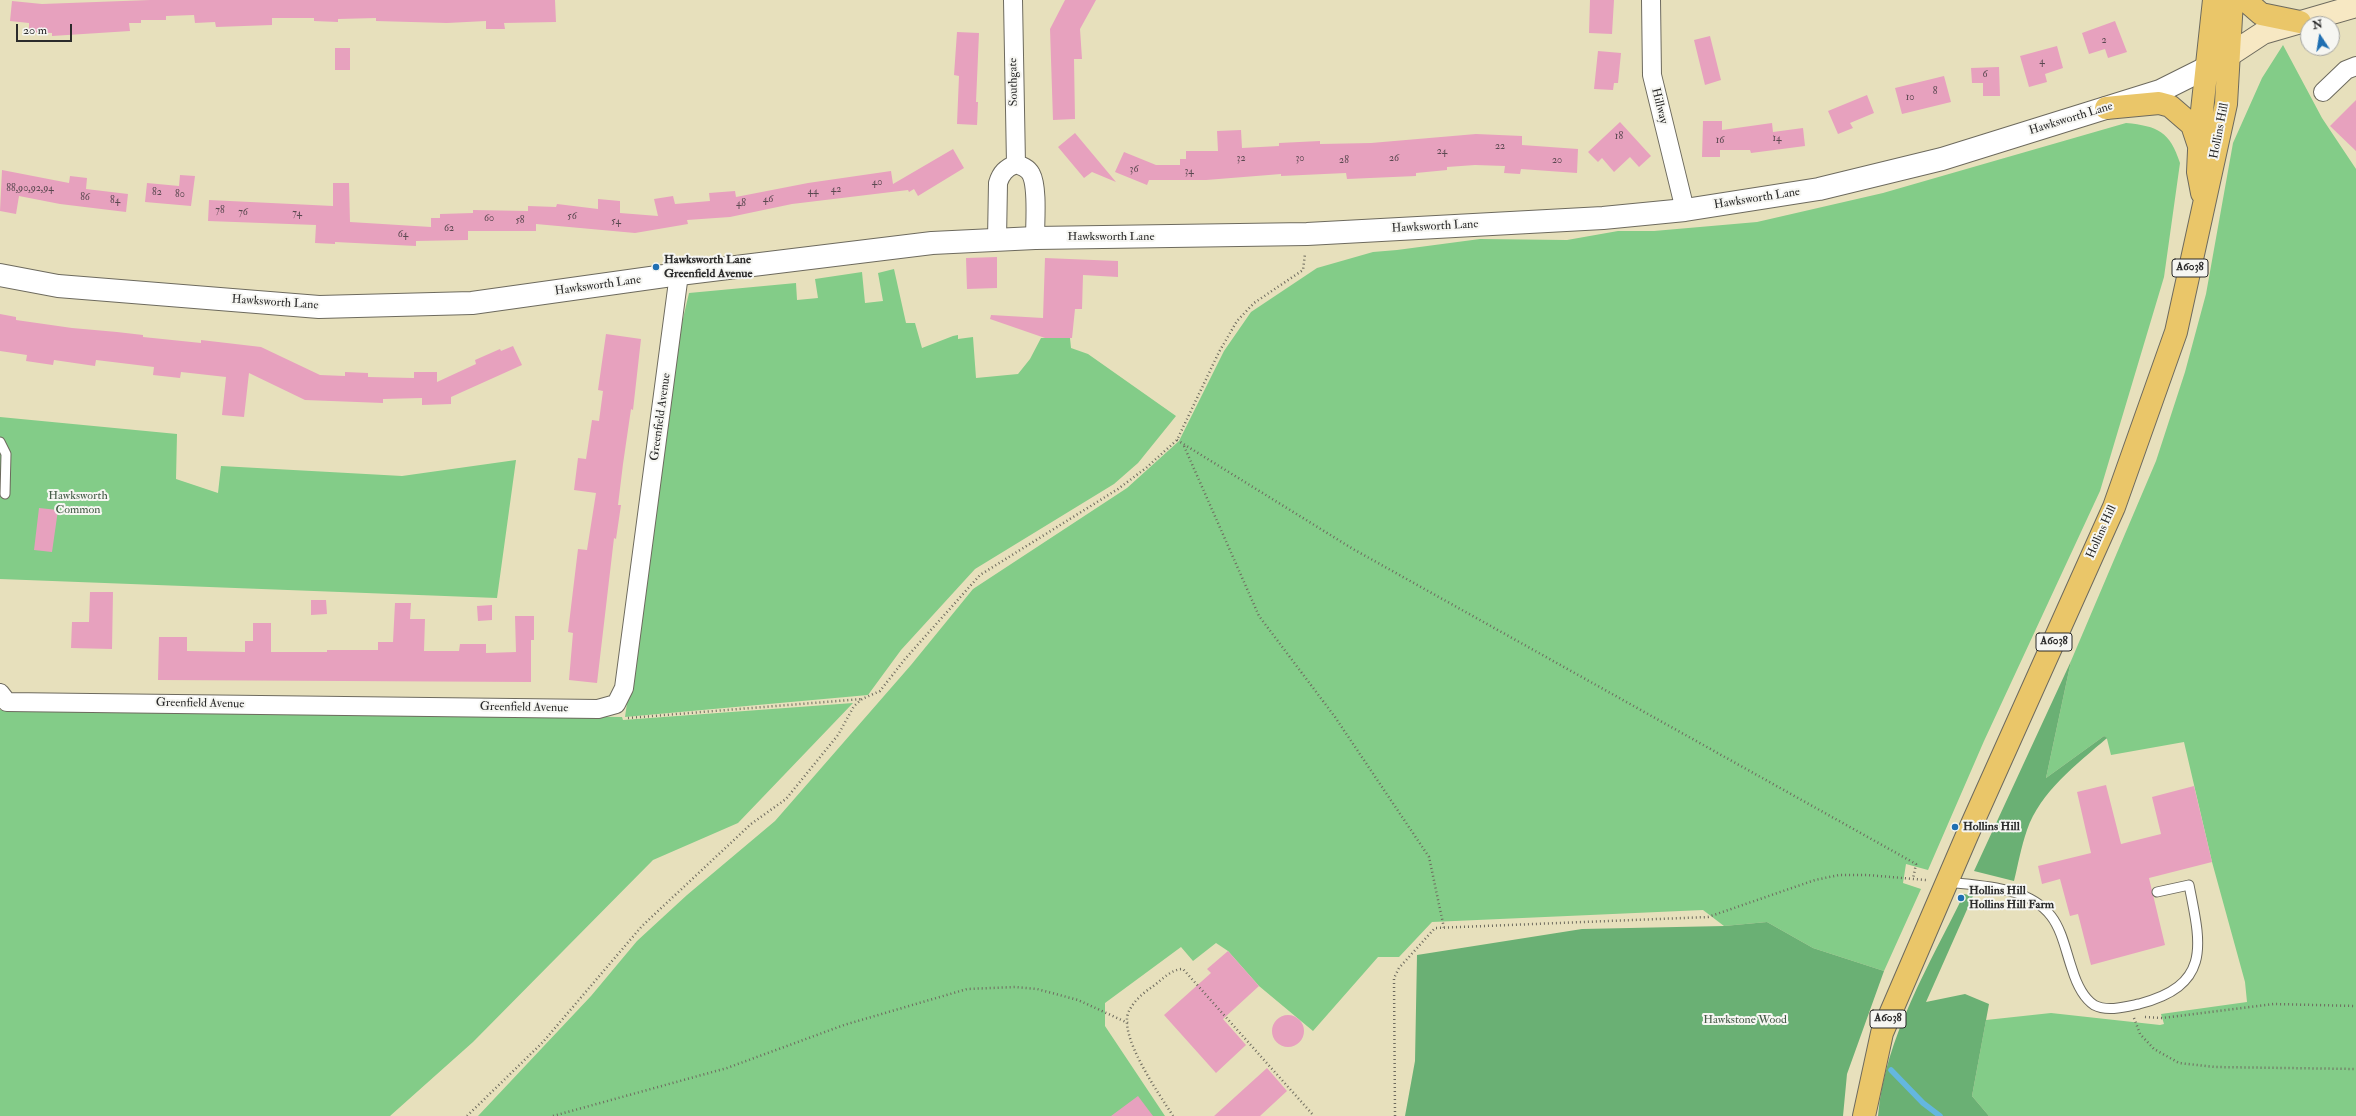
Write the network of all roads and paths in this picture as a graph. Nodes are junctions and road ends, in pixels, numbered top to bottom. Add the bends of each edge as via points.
1 (1013, 0) edge
2 (1651, 0) edge
3 (2214, 0) edge
4 (2232, 0) edge
5 (2245, 0) edge
6 (2356, 6) edge
7 (2321, 16) edge
8 (2300, 22) joint
9 (2228, 56) junction
10 (2356, 66) edge
11 (2206, 68) junction
12 (2323, 92) dead end
13 (2106, 108) junction
14 (2200, 149) junction
15 (1016, 164) junction
16 (2204, 204) junction
17 (1685, 210) junction
18 (1307, 234) junction
19 (1035, 238) junction
20 (997, 239) junction
21 (679, 274) junction
22 (0, 275) edge
23 (1177, 440) junction
24 (0, 442) edge
25 (1184, 446) junction
26 (5, 494) dead end
27 (0, 693) edge
28 (862, 699) junction
29 (616, 704) junction
30 (1913, 879) junction
31 (1946, 882) junction
32 (2157, 892) dead end
33 (1444, 928) junction
34 (2132, 1006) junction
35 (2356, 1006) edge
36 (2126, 1016) dead end
37 (2133, 1016) junction
38 (1128, 1023) junction
39 (2356, 1069) edge
40 (468, 1116) edge
41 (553, 1116) edge
42 (1173, 1116) edge
43 (1314, 1116) edge
44 (1395, 1116) edge
45 (1864, 1116) edge

1 - 15 street, Southgate
2 - 17 street, Hillway via 1652,75
3 - 11 main road, A6038
4 - 9 main road, A6038
5 - 8 main road via 2261,14
6 - 7 main road
8 - 9 main road via 2263,33
9 - 11 main road
9 - 16 main road, Hollins Hill / A6038 via 2226,104
10 - 12 street via 2346,70
11 - 13 street, Hawksworth Lane via 2171,86
11 - 14 main road, Hollins Hill / A6038
13 - 14 main road via 2159,103 2170,106 2192,125
13 - 17 street, Hawksworth Lane via 1942,159 1819,189
14 - 16 main road, Hollins Hill / A6038 via 2198,172
15 - 19 street via 1025,167 1034,183
15 - 20 street via 1001,175 998,183
16 - 31 main road, Hollins Hill / A6038 via 2176,332 2114,507
17 - 18 street, Hawksworth Lane via 1603,218
18 - 19 street, Hawksworth Lane
18 - 23 path via 1303,270 1254,303 1237,321 1219,352
19 - 20 street, Hawksworth Lane
20 - 21 street, Hawksworth Lane via 932,243
21 - 22 street, Hawksworth Lane via 472,304 319,307 58,286
21 - 29 street, Greenfield Avenue via 624,688
23 - 25 path
23 - 28 path via 1118,489 980,575 880,691
24 - 26 lane via 6,454
25 - 30 path via 1353,549 1916,864
25 - 33 path via 1259,616 1335,717 1429,857
27 - 29 street, Greenfield Avenue via 7,702 598,710
28 - 29 path via 624,719
28 - 40 path via 854,706 838,735 786,799 752,824 642,926 543,1042
30 - 31 path
30 - 33 path via 1839,875 1802,884 1708,917
31 - 34 lane via 1994,888 2016,893 2031,900 2051,915 2085,997 2094,1005 2103,1008
31 - 45 main road, Hollins Hill / A6038 via 1882,1033
32 - 34 lane via 2189,886 2199,935 2199,952 2190,975 2181,984 2166,994
33 - 44 path via 1435,928 1399,968 1394,978
34 - 37 path
35 - 37 path via 2274,1004 2162,1018
36 - 37 path
37 - 39 path via 2140,1034 2154,1049 2179,1063 2215,1067
38 - 41 path via 1078,1000 1037,989 967,989 844,1025 727,1068
38 - 42 path via 1128,1036 1149,1078
38 - 43 path via 1129,1012 1142,994 1176,969 1183,969

